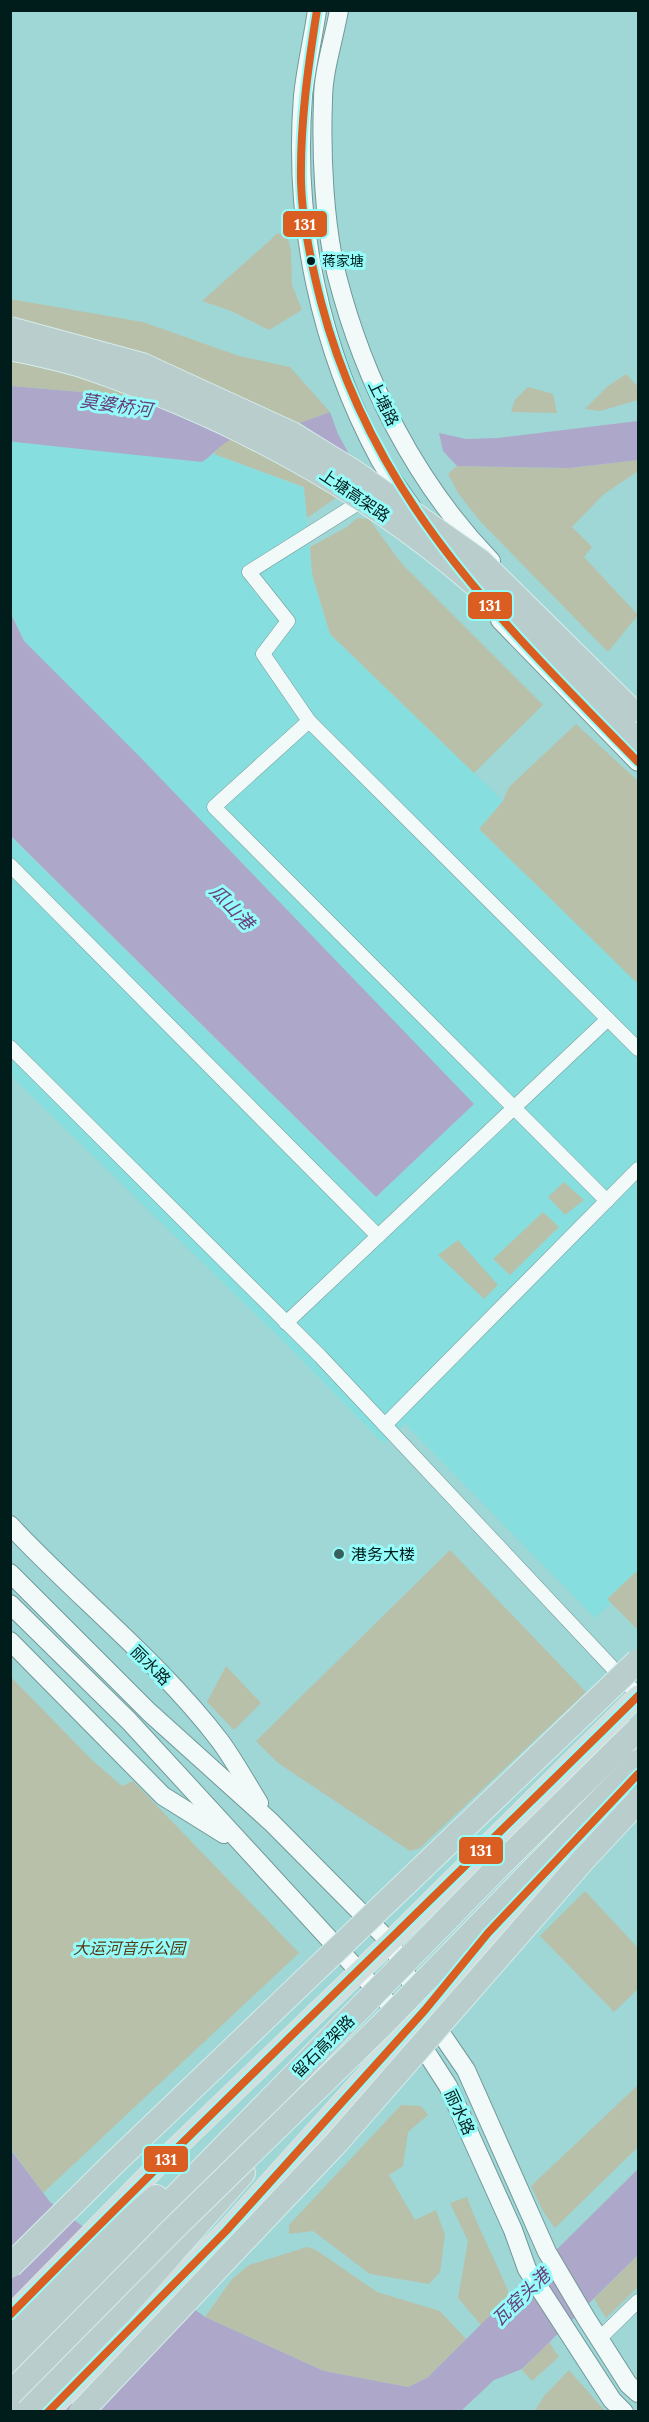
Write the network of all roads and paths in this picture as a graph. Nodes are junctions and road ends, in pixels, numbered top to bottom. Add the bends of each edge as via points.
1 (317, 10) edge
2 (339, 10) edge
3 (10, 329) edge
4 (10, 348) edge
5 (394, 481) junction
6 (633, 718) edge
7 (309, 720) junction
8 (639, 742) edge
9 (639, 748) edge
10 (639, 762) edge
11 (10, 865) edge
12 (608, 1018) junction
13 (10, 1047) edge
14 (639, 1048) edge
15 (513, 1108) junction
16 (639, 1169) edge
17 (607, 1201) junction
18 (378, 1236) junction
19 (286, 1323) junction
20 (385, 1425) junction
21 (10, 1525) edge
22 (10, 1573) edge
23 (10, 1604) edge
24 (10, 1641) edge
25 (639, 1661) edge
26 (639, 1695) edge
27 (639, 1729) edge
28 (639, 1762) edge
29 (639, 1774) edge
30 (639, 1801) edge
31 (271, 1822) junction
32 (244, 1846) junction
33 (390, 1942) junction
34 (358, 1972) junction
35 (425, 2010) junction
36 (410, 2027) junction
37 (284, 2085) junction
38 (282, 2124) junction
39 (10, 2266) edge
40 (639, 2301) edge
41 (10, 2316) edge
42 (10, 2337) edge
43 (599, 2339) junction
44 (10, 2366) edge
45 (639, 2393) edge
46 (10, 2394) edge
47 (23, 2412) edge
48 (48, 2412) edge
49 (81, 2412) edge
50 (624, 2412) edge

1 - 5 main road, 上塘路 via 303,95 301,183 310,254 323,324 347,391
2 - 6 main road, 上塘路 via 322,97 325,187 337,274 362,356 393,422 431,487 482,551
3 - 6 highway, 上塘高架路, bridge via 142,365 292,434 354,472 480,561
4 - 6 highway, 上塘高架路, bridge via 88,367 158,393 229,423 309,465 392,519 451,564
5 - 7 street via 249,572 288,621 263,654
5 - 10 main road, 上塘路 via 431,537 505,626
6 - 8 highway, 上塘高架路, bridge
6 - 9 highway, bridge
7 - 12 street
7 - 15 street via 213,807
11 - 18 street
12 - 14 street
12 - 15 street
13 - 19 street
15 - 17 street
15 - 18 street
16 - 17 street
17 - 20 street
18 - 19 street
19 - 20 street
20 - 26 street
21 - 31 main road, 丽水路 via 158,1670 220,1742
22 - 31 main road, 丽水路 via 149,1713
23 - 32 main road, 丽水路 via 129,1721
24 - 32 main road, 丽水路 via 163,1796
25 - 39 highway, bridge
26 - 33 main road
27 - 37 highway, 留石高架路, bridge
28 - 38 highway, 留石高架路, bridge
29 - 35 main road via 488,1933
30 - 49 highway, bridge via 337,2142
31 - 33 main road, 丽水路
32 - 34 main road, 丽水路
33 - 34 main road
33 - 35 main road, 丽水路
34 - 36 main road, 丽水路
34 - 41 main road via 159,2164
35 - 36 main road
35 - 43 main road, 丽水路 via 466,2070 547,2252
36 - 48 main road via 290,2161
36 - 50 main road, 丽水路 via 448,2086 527,2269 612,2400
37 - 42 highway via 81,2264
37 - 44 highway, 留石高架路
38 - 46 highway, 留石高架路, bridge
38 - 47 highway, bridge via 206,2217
40 - 43 street
43 - 45 main road, 丽水路 via 628,2384

